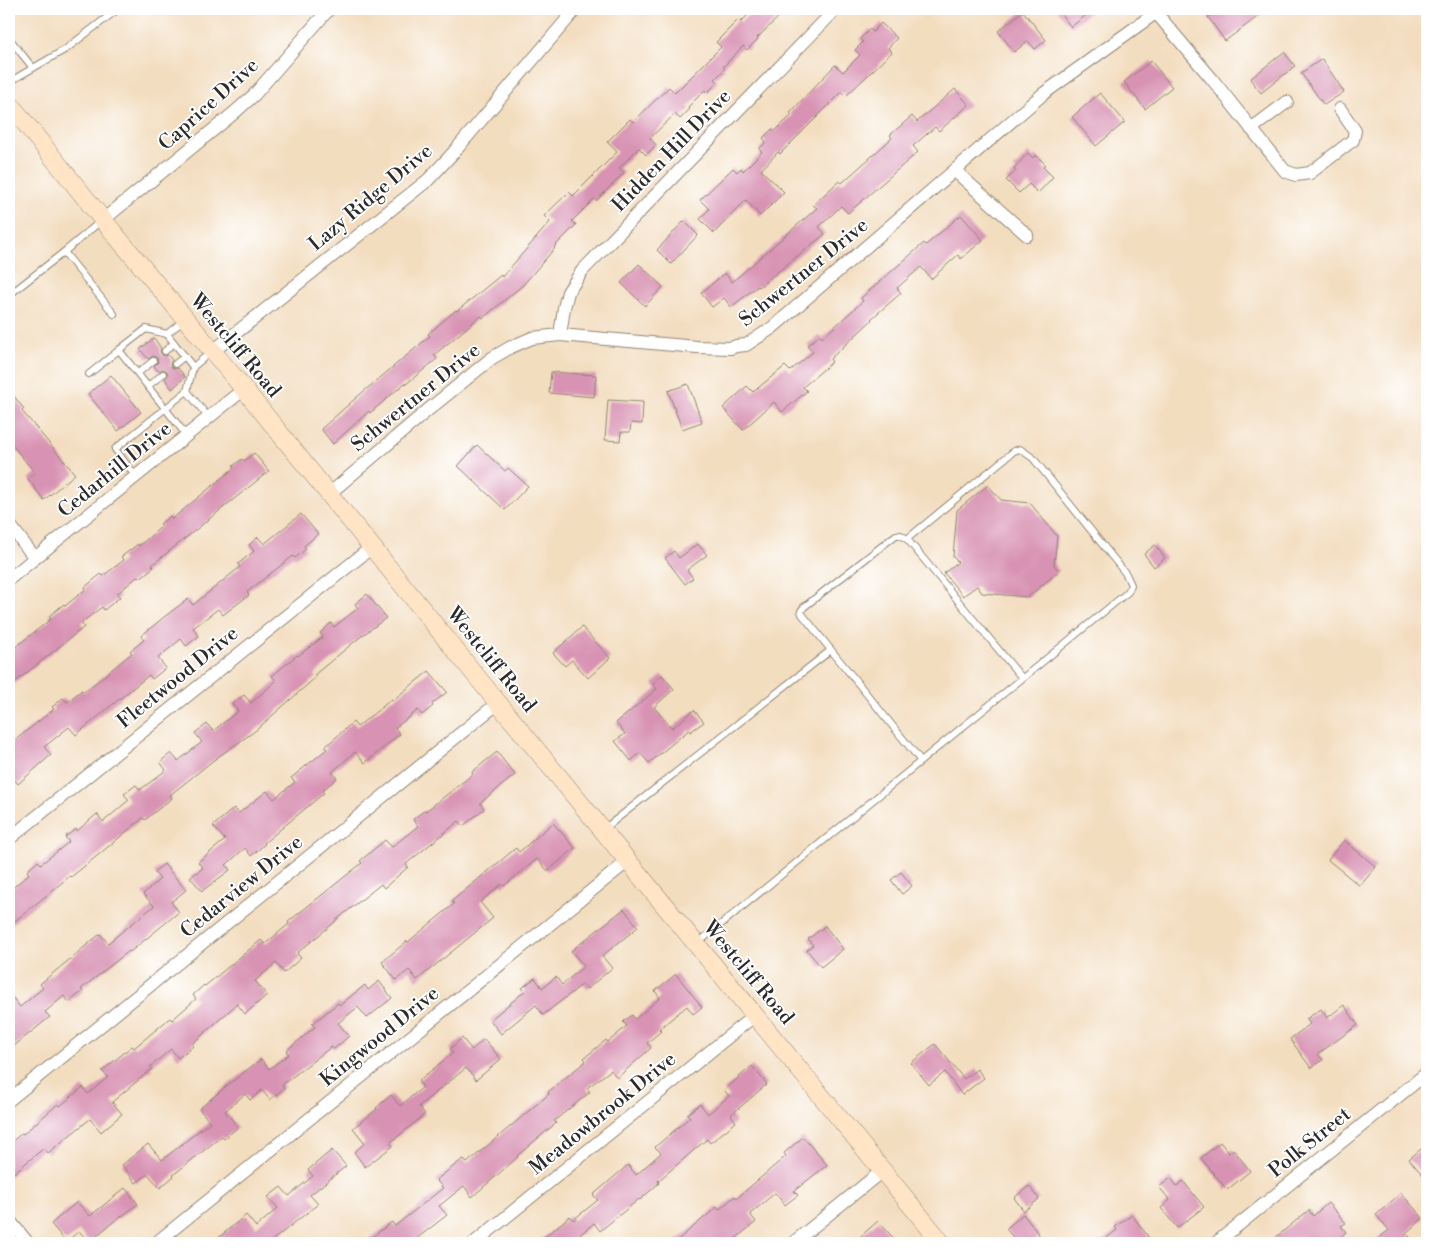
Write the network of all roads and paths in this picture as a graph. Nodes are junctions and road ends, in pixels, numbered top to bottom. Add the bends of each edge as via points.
1 (118, 9) edge
2 (329, 9) edge
3 (576, 9) edge
4 (836, 9) edge
5 (1156, 10) edge
6 (9, 38) edge
7 (33, 68) junction
8 (9, 82) edge
9 (9, 102) edge
10 (1287, 102) dead end
11 (1340, 110) dead end
12 (1251, 129) junction
13 (955, 171) junction
14 (103, 220) junction
15 (1027, 235) dead end
16 (64, 252) junction
17 (9, 295) edge
18 (114, 314) dead end
19 (185, 319) junction
20 (167, 334) junction
21 (560, 334) junction
22 (174, 344) junction
23 (119, 350) junction
24 (164, 351) dead end
25 (212, 352) junction
26 (185, 356) junction
27 (153, 361) dead end
28 (175, 364) dead end
29 (193, 367) junction
30 (138, 373) junction
31 (89, 374) dead end
32 (163, 374) dead end
33 (148, 386) junction
34 (244, 389) junction
35 (187, 391) junction
36 (166, 408) junction
37 (209, 418) junction
38 (187, 436) junction
39 (136, 477) junction
40 (329, 494) junction
41 (9, 524) edge
42 (907, 539) junction
43 (372, 547) junction
44 (35, 558) junction
45 (9, 579) edge
46 (831, 650) junction
47 (1022, 678) junction
48 (498, 703) junction
49 (921, 761) junction
50 (603, 830) junction
51 (9, 839) edge
52 (628, 861) junction
53 (697, 944) junction
54 (756, 1015) junction
55 (1427, 1073) edge
56 (9, 1100) edge
57 (882, 1171) junction
58 (9, 1220) edge
59 (28, 1243) edge
60 (156, 1243) edge
61 (474, 1243) edge
62 (793, 1243) edge
63 (942, 1243) edge
64 (1216, 1243) edge

1 - 7 lane via 66,49
2 - 14 street, Caprice Drive via 254,95
3 - 25 street, Lazy Ridge Drive via 428,180
4 - 21 street, Hidden Hill Drive via 582,271 568,292
5 - 12 street
5 - 13 street, Schwertner Drive via 1043,94
6 - 7 lane
7 - 8 lane
9 - 14 street, Westcliff Road
10 - 12 street
11 - 12 street via 1355,131 1352,140 1310,173 1296,175 1285,171
13 - 15 street
13 - 21 street, Schwertner Drive via 772,328 746,345 697,347
14 - 16 lane
14 - 19 street, Westcliff Road
16 - 17 lane
16 - 18 lane
19 - 20 lane
19 - 25 street, Westcliff Road
20 - 22 lane
20 - 23 lane via 146,329
21 - 40 street, Schwertner Drive via 532,338 492,358
22 - 24 lane
22 - 26 lane
23 - 30 lane
23 - 31 lane
25 - 29 lane
25 - 34 street, Westcliff Road
26 - 28 lane
26 - 29 lane
27 - 30 lane
29 - 35 lane
30 - 33 lane
32 - 33 lane
33 - 36 lane
34 - 37 street, Cedarhill Drive
34 - 40 street, Westcliff Road
35 - 36 lane
35 - 37 lane
36 - 38 lane
36 - 39 lane via 115,449
37 - 38 street, Cedarhill Drive
38 - 39 street, Cedarhill Drive
39 - 44 street, Cedarhill Drive
40 - 43 street, Westcliff Road
41 - 44 street
42 - 46 lane via 896,535 801,611
42 - 47 lane
42 - 47 lane via 1014,452 1020,449 1033,458 1126,574 1131,585 1128,592
43 - 48 street, Westcliff Road
43 - 51 street, Fleetwood Drive
44 - 45 street, Cedarhill Drive
46 - 49 lane
46 - 50 lane
47 - 49 lane
48 - 50 street, Westcliff Road
48 - 56 street, Cedarview Drive
49 - 53 lane
50 - 52 street, Westcliff Road
52 - 53 street, Westcliff Road
52 - 60 street, Kingwood Drive
53 - 54 street, Westcliff Road
54 - 57 street, Westcliff Road
54 - 61 street, Meadowbrook Drive
55 - 64 street, Polk Street
57 - 62 street
57 - 63 street, Westcliff Road
58 - 59 street

